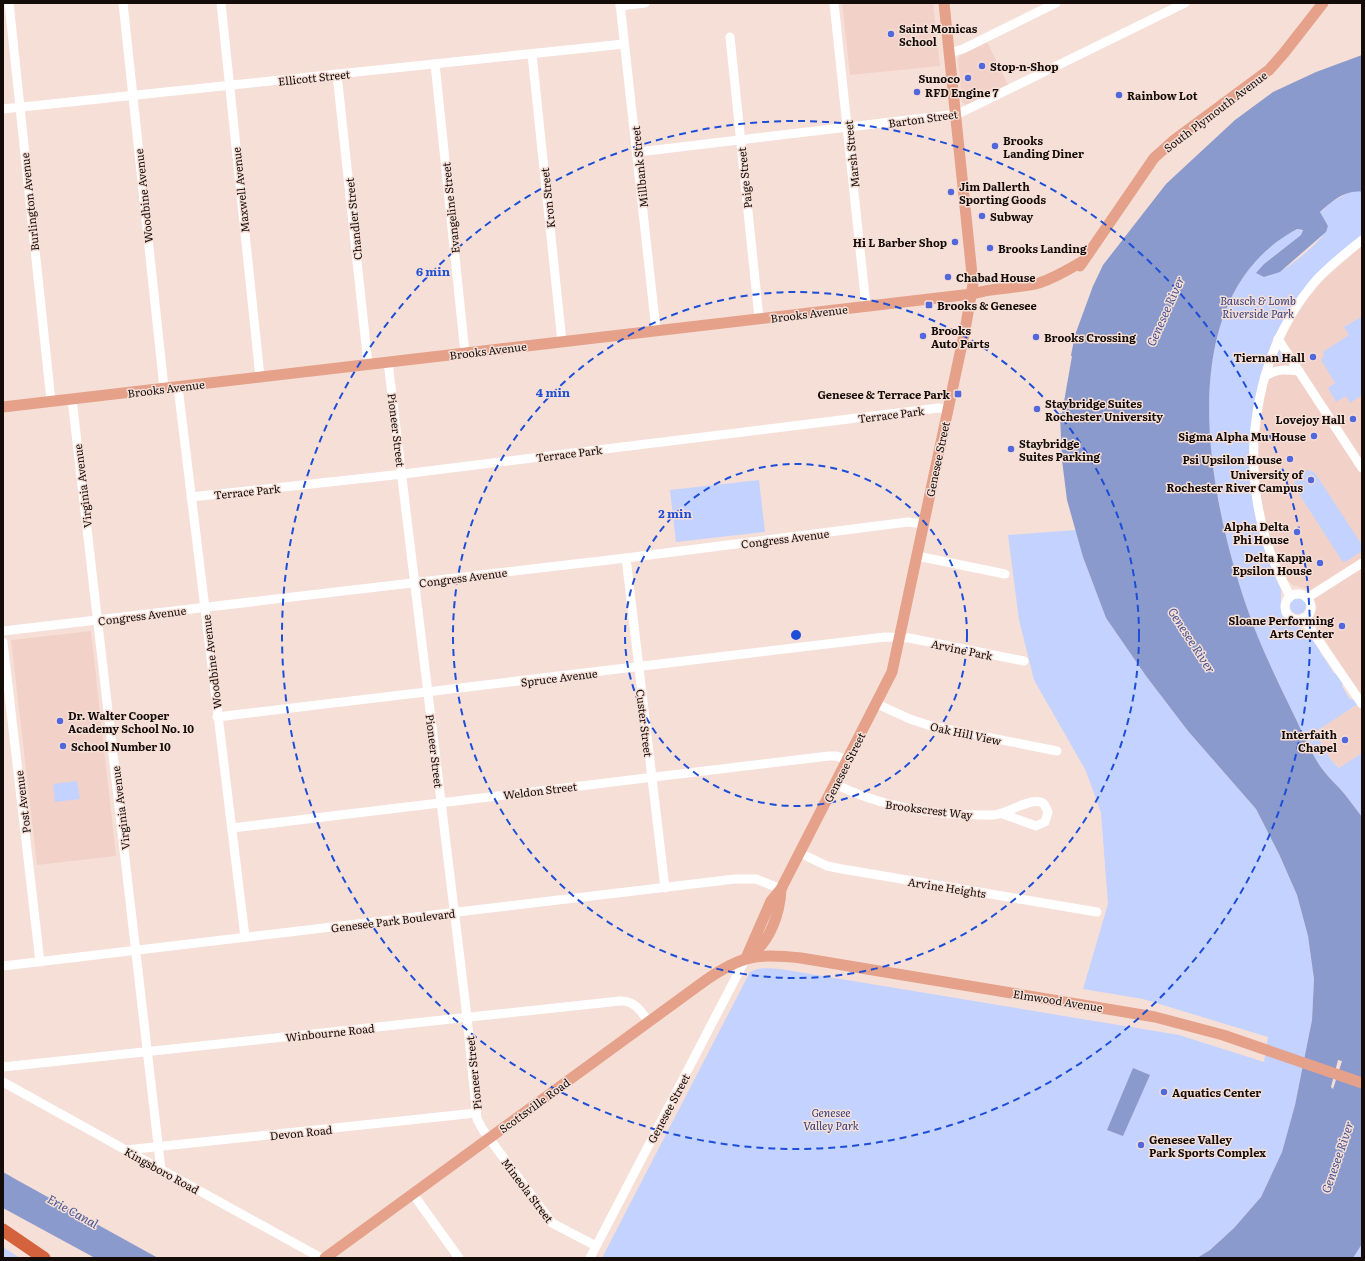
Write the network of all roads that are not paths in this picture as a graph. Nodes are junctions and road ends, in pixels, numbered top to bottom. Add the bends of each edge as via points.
1 (8, 3) edge
2 (123, 3) edge
3 (221, 3) edge
4 (645, 3) edge
5 (834, 3) edge
6 (944, 3) edge
7 (1056, 3) edge
8 (1184, 3) edge
9 (1323, 3) edge
10 (620, 5) edge
11 (730, 36) dead end
12 (624, 44) junction
13 (949, 53) junction
14 (532, 54) junction
15 (435, 64) junction
16 (337, 74) junction
17 (229, 86) junction
18 (133, 96) junction
19 (19, 108) junction
20 (3, 109) edge
21 (955, 114) junction
22 (848, 127) junction
23 (740, 140) junction
24 (638, 152) junction
25 (1362, 240) edge
26 (972, 294) junction
27 (866, 306) junction
28 (759, 318) junction
29 (656, 330) junction
30 (1278, 339) junction
31 (562, 342) junction
32 (465, 353) junction
33 (388, 362) junction
34 (368, 364) junction
35 (1299, 371) junction
36 (1265, 376) junction
37 (260, 377) junction
38 (178, 386) junction
39 (164, 388) junction
40 (72, 399) junction
41 (51, 401) junction
42 (3, 407) edge
43 (947, 409) junction
44 (1362, 468) edge
45 (403, 474) junction
46 (191, 497) junction
47 (924, 524) junction
48 (917, 556) junction
49 (626, 558) junction
50 (1362, 563) edge
51 (1005, 574) dead end
52 (415, 582) junction
53 (1290, 596) junction
54 (1307, 598) junction
55 (205, 608) junction
56 (1303, 618) junction
57 (98, 620) junction
58 (3, 631) edge
59 (900, 637) junction
60 (3, 642) edge
61 (1024, 662) dead end
62 (638, 668) junction
63 (428, 692) junction
64 (877, 704) junction
65 (1362, 704) edge
66 (217, 717) junction
67 (1057, 752) dead end
68 (848, 760) junction
69 (652, 777) junction
70 (835, 784) junction
71 (441, 802) junction
72 (1003, 814) dead end
73 (232, 828) junction
74 (800, 853) junction
75 (665, 888) junction
76 (782, 889) junction
77 (1097, 912) dead end
78 (454, 913) junction
79 (244, 937) junction
80 (136, 950) junction
81 (746, 958) junction
82 (40, 962) junction
83 (3, 966) edge
84 (467, 1017) junction
85 (648, 1021) junction
86 (148, 1052) junction
87 (3, 1067) edge
88 (3, 1082) edge
89 (1362, 1083) edge
90 (476, 1113) junction
91 (488, 1138) junction
92 (159, 1148) junction
93 (126, 1150) junction
94 (161, 1170) junction
95 (413, 1194) junction
96 (3, 1230) edge
97 (3, 1239) edge
98 (596, 1246) junction
99 (32, 1258) edge
100 (44, 1258) edge
101 (321, 1258) edge
102 (325, 1258) edge
103 (459, 1258) edge
104 (590, 1258) edge

1 - 19 street, Burlington Avenue
2 - 18 street, Woodbine Avenue
3 - 17 street, Maxwell Avenue
4 - 10 street
5 - 22 street, Marsh Street
6 - 13 main road, Genesee Street
7 - 13 street via 963,49
8 - 21 street, Barton Street via 964,112
9 - 26 main road, South Plymouth Avenue via 1269,70 1154,158 1083,261 1038,283
10 - 12 street, Millbank Street
11 - 23 street, Paige Street
12 - 14 street, Ellicott Street
12 - 24 street, Millbank Street
13 - 21 main road, Genesee Street
14 - 15 street, Ellicott Street
14 - 31 street, Kron Street
15 - 16 street, Ellicott Street
15 - 32 street, Evangeline Street
16 - 17 street, Ellicott Street
16 - 34 street, Chandler Street
17 - 18 street, Ellicott Street
17 - 37 street, Maxwell Avenue
18 - 19 street, Ellicott Street
18 - 39 street, Woodbine Avenue
19 - 20 street, Ellicott Street
19 - 41 street, Burlington Avenue
21 - 22 street, Barton Street
21 - 26 main road, Genesee Street
22 - 23 street, Barton Street
22 - 27 street, Marsh Street
23 - 24 street, Barton Street
23 - 28 street, Paige Street
24 - 29 street, Millbank Street
25 - 30 street via 1314,283 1294,310
26 - 27 main road, Brooks Avenue
26 - 43 main road, Genesee Street
27 - 28 main road, Brooks Avenue
28 - 29 main road, Brooks Avenue
29 - 31 main road, Brooks Avenue
30 - 35 street
30 - 36 street
31 - 32 main road, Brooks Avenue
32 - 33 main road, Brooks Avenue
33 - 34 main road, Brooks Avenue
33 - 45 street, Pioneer Street
34 - 37 main road, Brooks Avenue
35 - 36 street via 1276,370
35 - 44 street
36 - 53 street via 1256,419 1257,494 1266,541
37 - 38 main road, Brooks Avenue
38 - 39 main road, Brooks Avenue
38 - 46 street, Woodbine Avenue
39 - 40 main road, Brooks Avenue
40 - 41 main road, Brooks Avenue
40 - 57 street, Virginia Avenue
41 - 42 main road, Brooks Avenue
43 - 45 street, Terrace Park via 938,408
43 - 47 main road, Genesee Street
45 - 46 street, Terrace Park
45 - 52 street, Pioneer Street
46 - 55 street, Woodbine Avenue
47 - 48 main road, Genesee Street
47 - 49 street, Congress Avenue via 908,522
48 - 51 street
48 - 59 main road, Genesee Street
49 - 52 street, Congress Avenue
49 - 62 street, Custer Street
50 - 54 street
52 - 55 street, Congress Avenue
52 - 63 street, Pioneer Street
53 - 54 street via 1298,594
53 - 56 street via 1285,603 1288,615 1295,619
54 - 56 street via 1310,608
55 - 57 street, Congress Avenue
55 - 66 street, Woodbine Avenue
56 - 65 street
57 - 58 street, Congress Avenue
57 - 80 street, Virginia Avenue
59 - 61 street, Arvine Park
59 - 62 street, Spruce Avenue
59 - 64 main road, Genesee Street via 892,672
60 - 82 street, Post Avenue
62 - 63 street, Spruce Avenue
62 - 69 street, Custer Street
63 - 66 street, Spruce Avenue
63 - 71 street, Pioneer Street
64 - 67 street, Oak Hill View via 931,726
64 - 68 main road, Genesee Street
66 - 73 street, Woodbine Avenue
68 - 69 street, Weldon Street via 828,756
68 - 70 main road, Genesee Street
69 - 71 street, Weldon Street
69 - 75 street, Custer Street
70 - 72 street, Brookscrest Way via 869,799 896,806 958,814
70 - 74 main road, Genesee Street
71 - 73 street, Weldon Street
71 - 78 street, Pioneer Street
73 - 79 street, Woodbine Avenue
74 - 76 main road, Genesee Street
74 - 77 street, Arvine Heights via 827,866 842,869
75 - 76 street, Genesee Park Boulevard via 748,878 762,880
75 - 78 street, Genesee Park Boulevard
76 - 81 main road, Genesee Street via 773,897
78 - 79 street, Genesee Park Boulevard
78 - 84 street, Pioneer Street
79 - 80 street, Genesee Park Boulevard
80 - 82 street, Genesee Park Boulevard
80 - 86 street, Virginia Avenue
81 - 85 main road, Scottsville Road via 714,974
81 - 89 main road, Elmwood Avenue via 766,955 801,958 1135,1012 1204,1029
81 - 98 street, Genesee Street
82 - 83 street, Genesee Park Boulevard
84 - 85 street, Winbourne Road via 625,1000 636,1006
84 - 86 street, Winbourne Road
84 - 90 street, Pioneer Street
85 - 91 main road, Scottsville Road
86 - 87 street, Winbourne Road
86 - 92 street, Virginia Avenue
88 - 93 street, Kingsboro Road
90 - 91 street, Pioneer Street via 480,1126
90 - 92 street, Devon Road
91 - 95 main road, Scottsville Road
91 - 98 street, Mineola Street via 552,1223
92 - 93 street, Devon Road
92 - 94 street, Virginia Avenue
93 - 94 street, Kingsboro Road
94 - 101 street, Kingsboro Road
95 - 102 main road, Scottsville Road
95 - 103 street
96 - 100 highway
97 - 99 highway
98 - 104 street, Genesee Street

